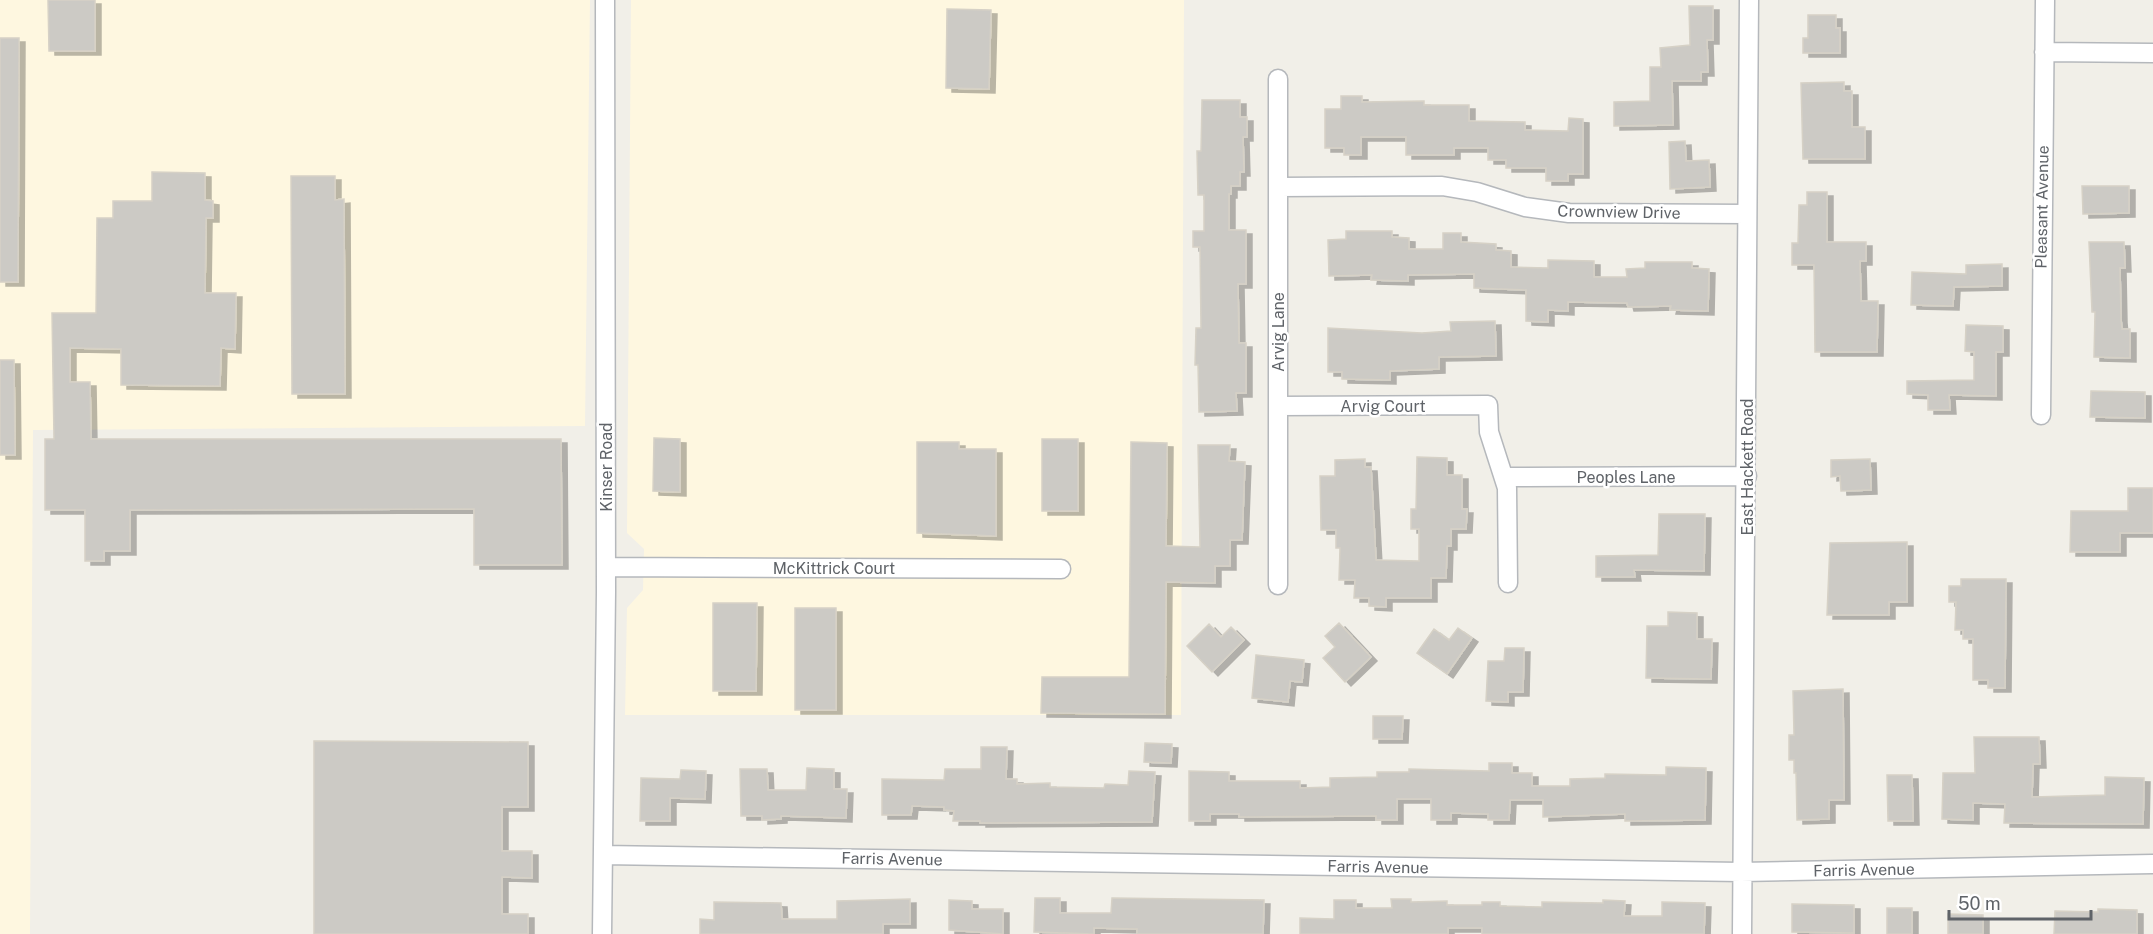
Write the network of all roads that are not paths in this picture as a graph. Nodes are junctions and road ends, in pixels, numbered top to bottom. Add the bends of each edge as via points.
1 (605, 0) edge
2 (1749, 0) edge
3 (2045, 0) edge
4 (2044, 52) junction
5 (2153, 54) edge
6 (1278, 79) dead end
7 (1278, 187) junction
8 (1747, 214) junction
9 (1278, 406) junction
10 (2041, 415) dead end
11 (1747, 476) junction
12 (1505, 477) junction
13 (606, 567) junction
14 (1061, 569) dead end
15 (1508, 583) dead end
16 (1278, 585) dead end
17 (603, 855) junction
18 (2153, 864) edge
19 (1741, 872) junction
20 (602, 934) edge
21 (1742, 934) edge

1 - 13 street, Kinser Road
2 - 8 street, East Hackett Road
3 - 4 street, Pleasant Avenue
4 - 5 street
4 - 10 street, Pleasant Avenue
6 - 7 street, Arvig Lane
7 - 8 street, Crownview Drive via 1442,186 1525,207 1569,213
7 - 9 street, Arvig Lane
8 - 11 street, East Hackett Road
9 - 12 street, Arvig Court via 1488,405 1489,432
9 - 16 street, Arvig Lane
11 - 12 street, Peoples Lane
11 - 19 street, East Hackett Road
12 - 15 street
13 - 14 street, McKittrick Court
13 - 17 street, Kinser Road
17 - 19 street, Farris Avenue
17 - 20 street, Kinser Road
18 - 19 street, Farris Avenue
19 - 21 street, East Hackett Road

